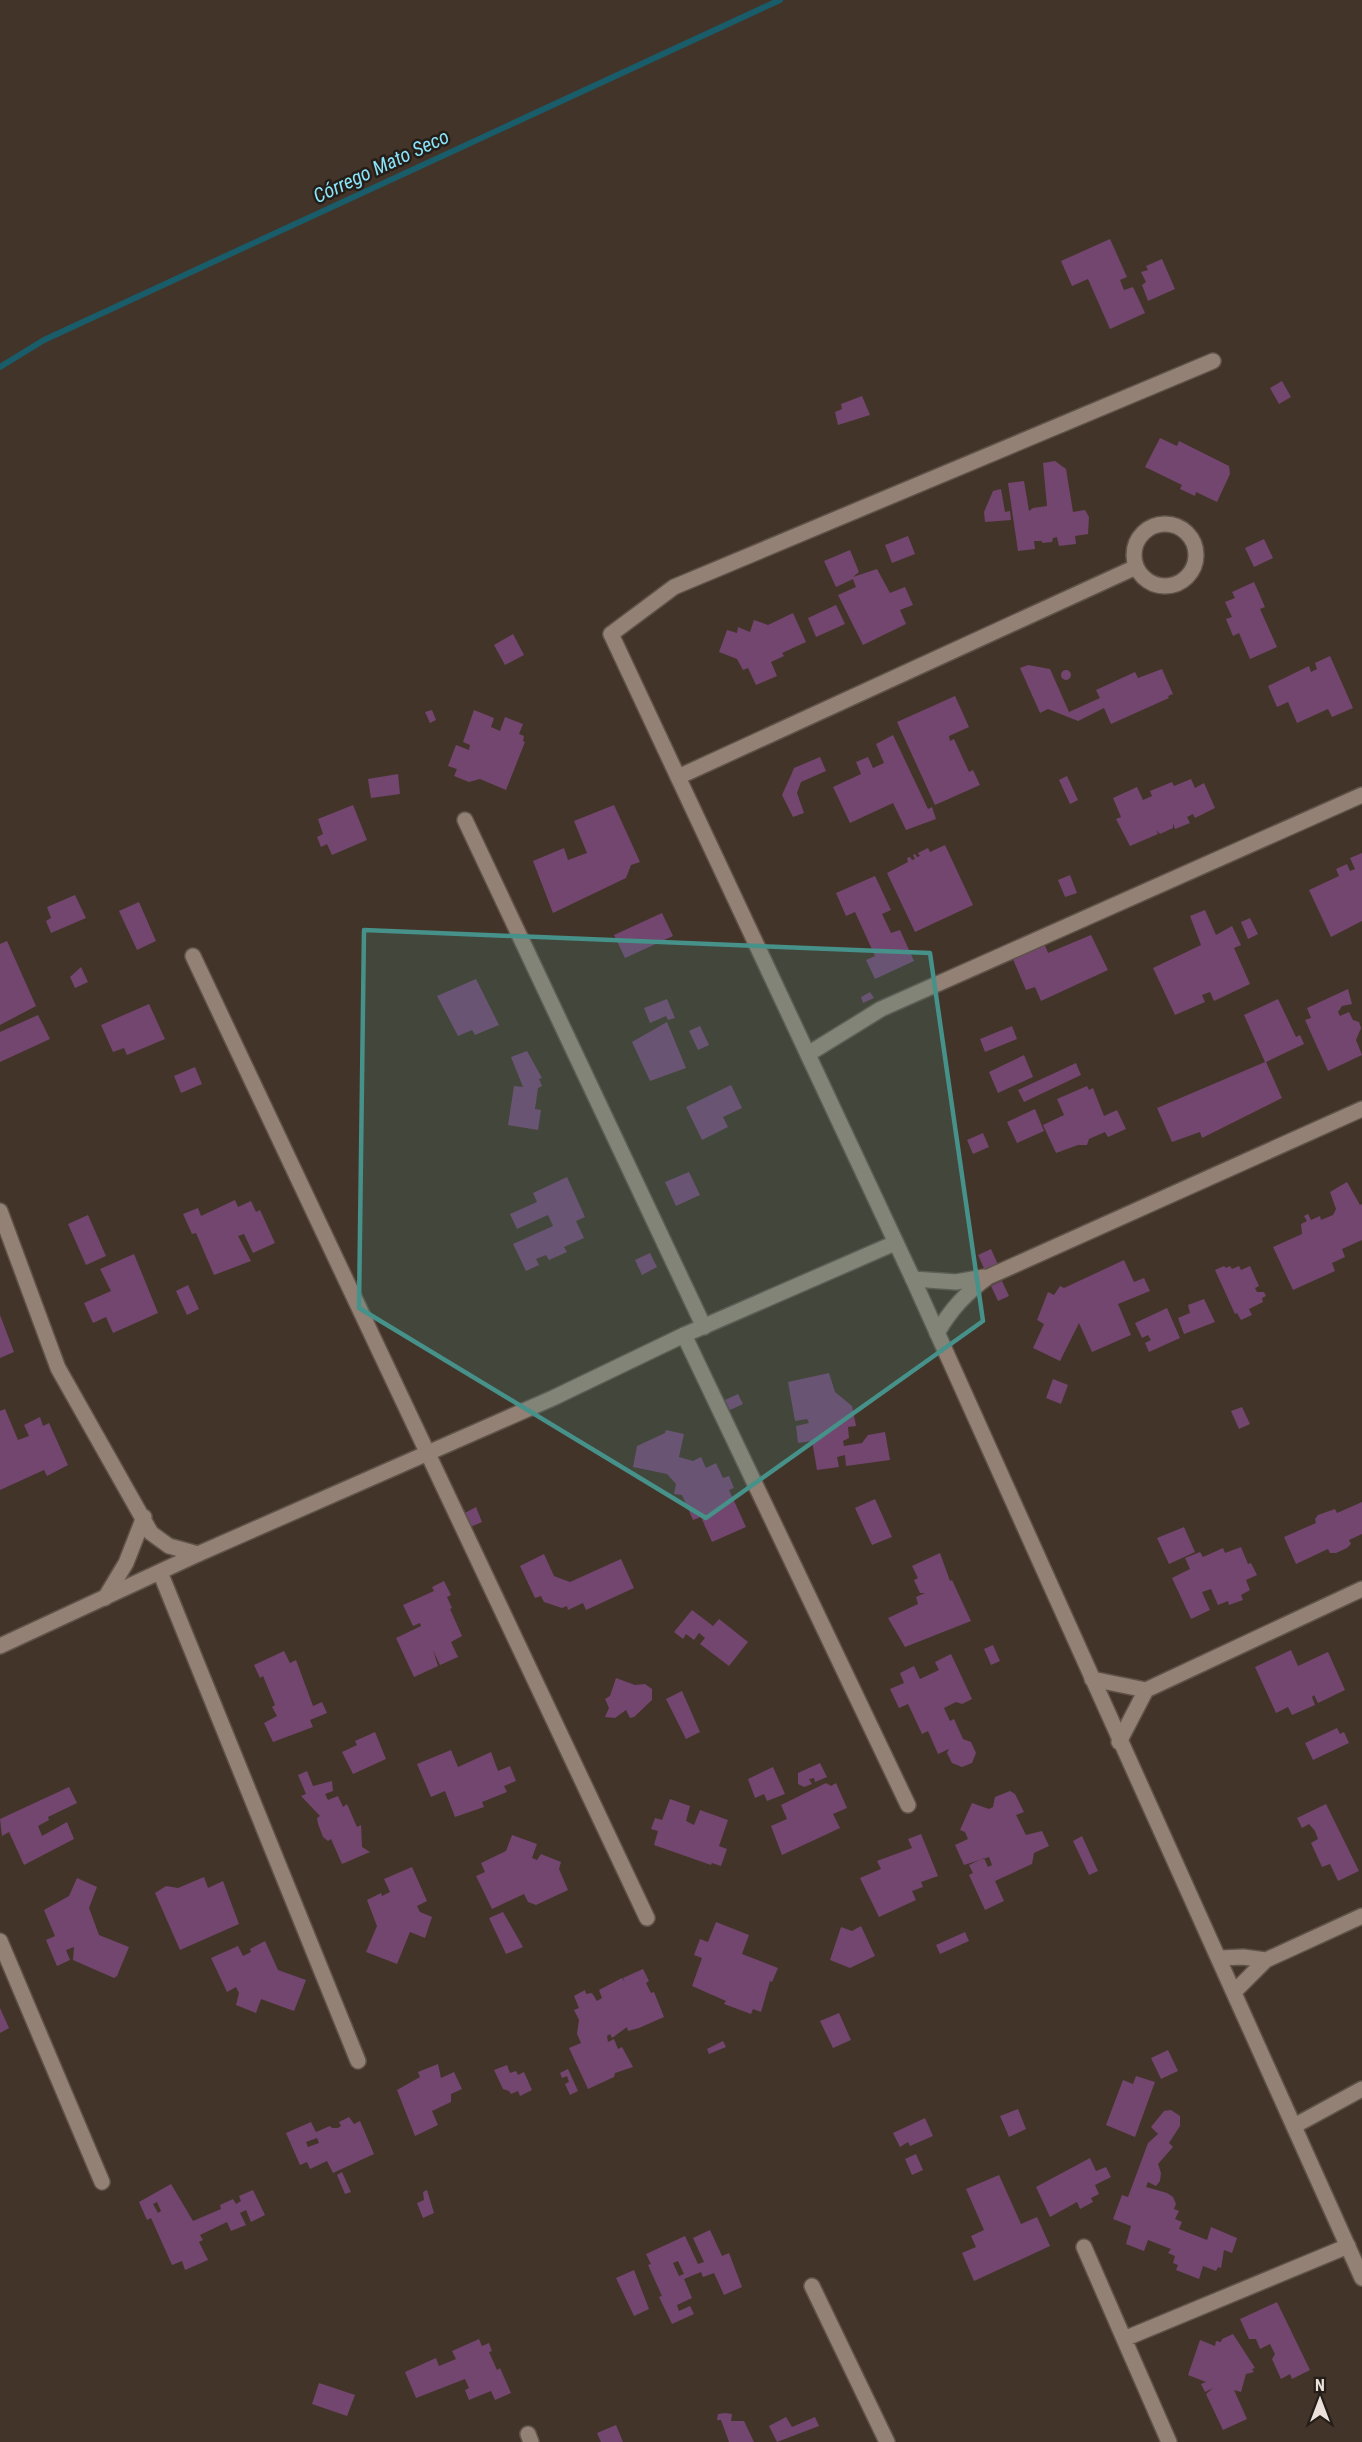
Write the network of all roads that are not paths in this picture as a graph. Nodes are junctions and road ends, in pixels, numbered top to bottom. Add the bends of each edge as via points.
1 (1213, 361) dead end
2 (1136, 567) junction
3 (678, 777) junction
4 (1362, 795) edge
5 (465, 820) dead end
6 (193, 956) dead end
7 (808, 1054) junction
8 (1362, 1109) edge
9 (0, 1211) edge
10 (895, 1243) junction
11 (988, 1277) junction
12 (913, 1278) junction
13 (704, 1327) junction
14 (937, 1333) junction
15 (684, 1335) junction
16 (425, 1453) junction
17 (144, 1517) junction
18 (198, 1554) junction
19 (160, 1572) junction
20 (1362, 1589) edge
21 (105, 1598) junction
22 (0, 1646) edge
23 (1092, 1679) junction
24 (1146, 1690) junction
25 (1119, 1742) junction
26 (908, 1805) dead end
27 (1362, 1916) edge
28 (647, 1918) dead end
29 (0, 1941) edge
30 (1220, 1958) junction
31 (1266, 1960) junction
32 (1234, 1992) junction
33 (358, 2061) dead end
34 (1362, 2089) edge
35 (1294, 2126) junction
36 (102, 2182) dead end
37 (1348, 2246) junction
38 (1084, 2247) dead end
39 (1362, 2278) edge
40 (812, 2286) dead end
41 (1124, 2339) junction
42 (886, 2442) edge
43 (1169, 2442) edge

1 - 3 street via 674,587 611,634
2 - 2 street via 1141,576 1158,586 1177,584 1192,572 1196,563 1194,544 1181,529 1162,524 1153,527 1138,539
2 - 3 street
3 - 7 street
4 - 7 street via 881,1009
5 - 13 street
6 - 16 street
7 - 10 street
8 - 11 street
9 - 17 street via 58,1368
10 - 12 street
10 - 13 street
11 - 12 street via 956,1282
11 - 14 street via 950,1310
12 - 14 street
13 - 15 street
14 - 23 street
15 - 16 street via 553,1398
15 - 26 street
16 - 18 street
16 - 28 street
17 - 18 street via 151,1533 169,1546
17 - 21 street via 126,1563
18 - 19 street
19 - 21 street
19 - 33 street
20 - 24 street
21 - 22 street
23 - 24 street
23 - 25 street
24 - 25 street
25 - 30 street
27 - 31 street
29 - 36 street
30 - 31 street
30 - 32 street
31 - 32 street
32 - 35 street
34 - 35 street
35 - 37 street
37 - 39 street
37 - 41 street
38 - 41 street
40 - 42 street
41 - 43 street

